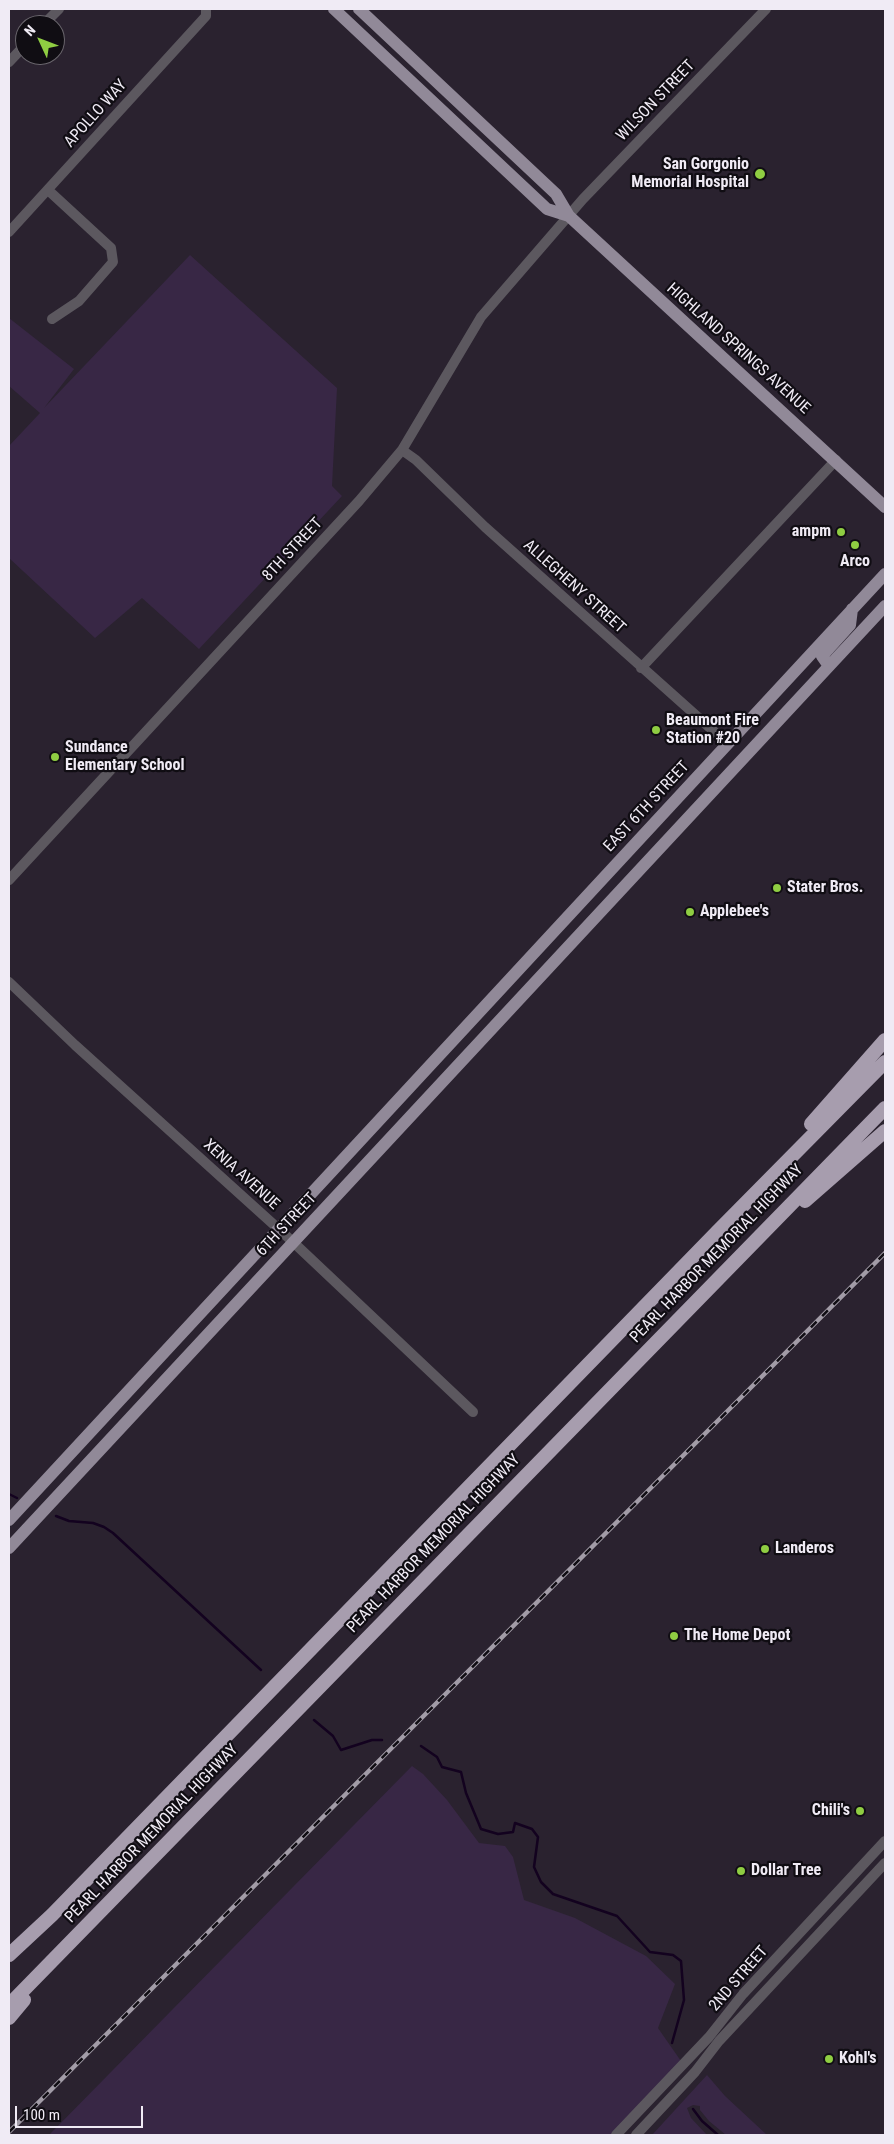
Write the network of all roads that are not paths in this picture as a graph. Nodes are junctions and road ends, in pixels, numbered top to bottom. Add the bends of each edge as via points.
1 (334, 9) edge
2 (359, 9) edge
3 (766, 9) edge
4 (206, 13) edge
5 (48, 190) junction
6 (569, 216) junction
7 (9, 232) edge
8 (52, 319) dead end
9 (402, 450) junction
10 (836, 460) junction
11 (885, 506) edge
12 (885, 574) edge
13 (885, 606) edge
14 (852, 609) junction
15 (829, 666) junction
16 (641, 668) junction
17 (728, 744) junction
18 (9, 880) edge
19 (576, 908) joint
20 (9, 982) edge
21 (885, 1040) edge
22 (885, 1062) edge
23 (885, 1108) edge
24 (885, 1131) edge
25 (277, 1228) junction
26 (717, 1232) junction
27 (293, 1242) junction
28 (745, 1251) junction
29 (474, 1412) dead end
30 (9, 1520) edge
31 (9, 1548) edge
32 (885, 1841) edge
33 (885, 1863) edge
34 (93, 1919) junction
35 (9, 1955) edge
36 (9, 2005) edge
37 (9, 2018) edge
38 (616, 2135) edge
39 (636, 2135) edge

1 - 6 main road, HIGHLAND SPRINGS AVENUE via 547,209
2 - 6 main road, HIGHLAND SPRINGS AVENUE via 556,194
3 - 6 street, WILSON STREET
4 - 5 street, APOLLO WAY
5 - 7 street, APOLLO WAY
5 - 8 street via 111,248 113,262 79,301
6 - 9 street, 8TH STREET via 481,317
6 - 10 main road, HIGHLAND SPRINGS AVENUE
9 - 16 street, ALLEGHENY STREET
9 - 18 street, 8TH STREET via 359,502
10 - 11 main road, HIGHLAND SPRINGS AVENUE
10 - 16 street
12 - 14 main road, EAST 6TH STREET
13 - 15 main road
14 - 15 main road via 850,626 822,656
14 - 17 main road, EAST 6TH STREET
15 - 27 main road, 6TH STREET
16 - 17 street, ALLEGHENY STREET
17 - 19 main road, EAST 6TH STREET
19 - 25 main road, 6TH STREET
20 - 25 street, XENIA AVENUE
21 - 26 highway
22 - 26 highway, PEARL HARBOR MEMORIAL HIGHWAY
23 - 28 highway, PEARL HARBOR MEMORIAL HIGHWAY
24 - 28 highway
25 - 27 street, XENIA AVENUE
25 - 30 main road, 6TH STREET
26 - 35 highway, PEARL HARBOR MEMORIAL HIGHWAY
27 - 29 street, XENIA AVENUE
27 - 31 main road, 6TH STREET
28 - 34 highway, PEARL HARBOR MEMORIAL HIGHWAY
32 - 38 street, 2ND STREET
33 - 39 street, 2ND STREET
34 - 36 highway, PEARL HARBOR MEMORIAL HIGHWAY
34 - 37 highway

